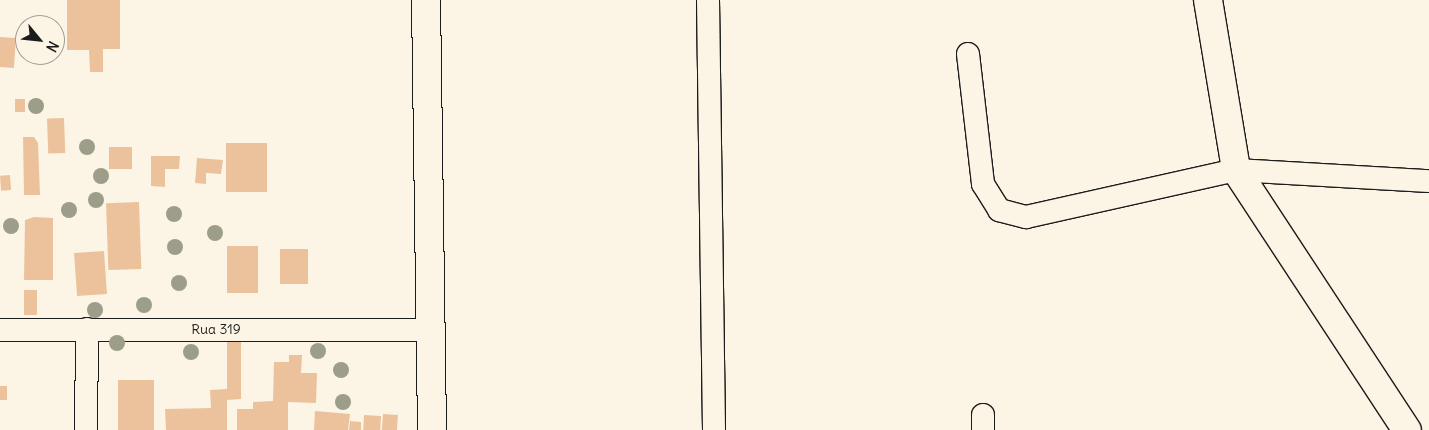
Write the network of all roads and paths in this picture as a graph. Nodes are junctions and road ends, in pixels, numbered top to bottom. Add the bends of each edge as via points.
1 (426, 0) edge
2 (708, 0) edge
3 (1208, 0) edge
4 (968, 54) dead end
5 (1236, 170) junction
6 (1429, 181) edge
7 (87, 329) junction
8 (0, 330) edge
9 (432, 330) junction
10 (86, 430) edge
11 (432, 430) edge
12 (714, 430) edge
13 (1407, 430) edge

1 - 9 street
2 - 12 street
3 - 5 street
4 - 5 street via 983,184 999,210 1026,217
5 - 6 street
5 - 13 street
7 - 8 street, Rua 319
7 - 9 street, Rua 319
7 - 10 street
9 - 11 street

